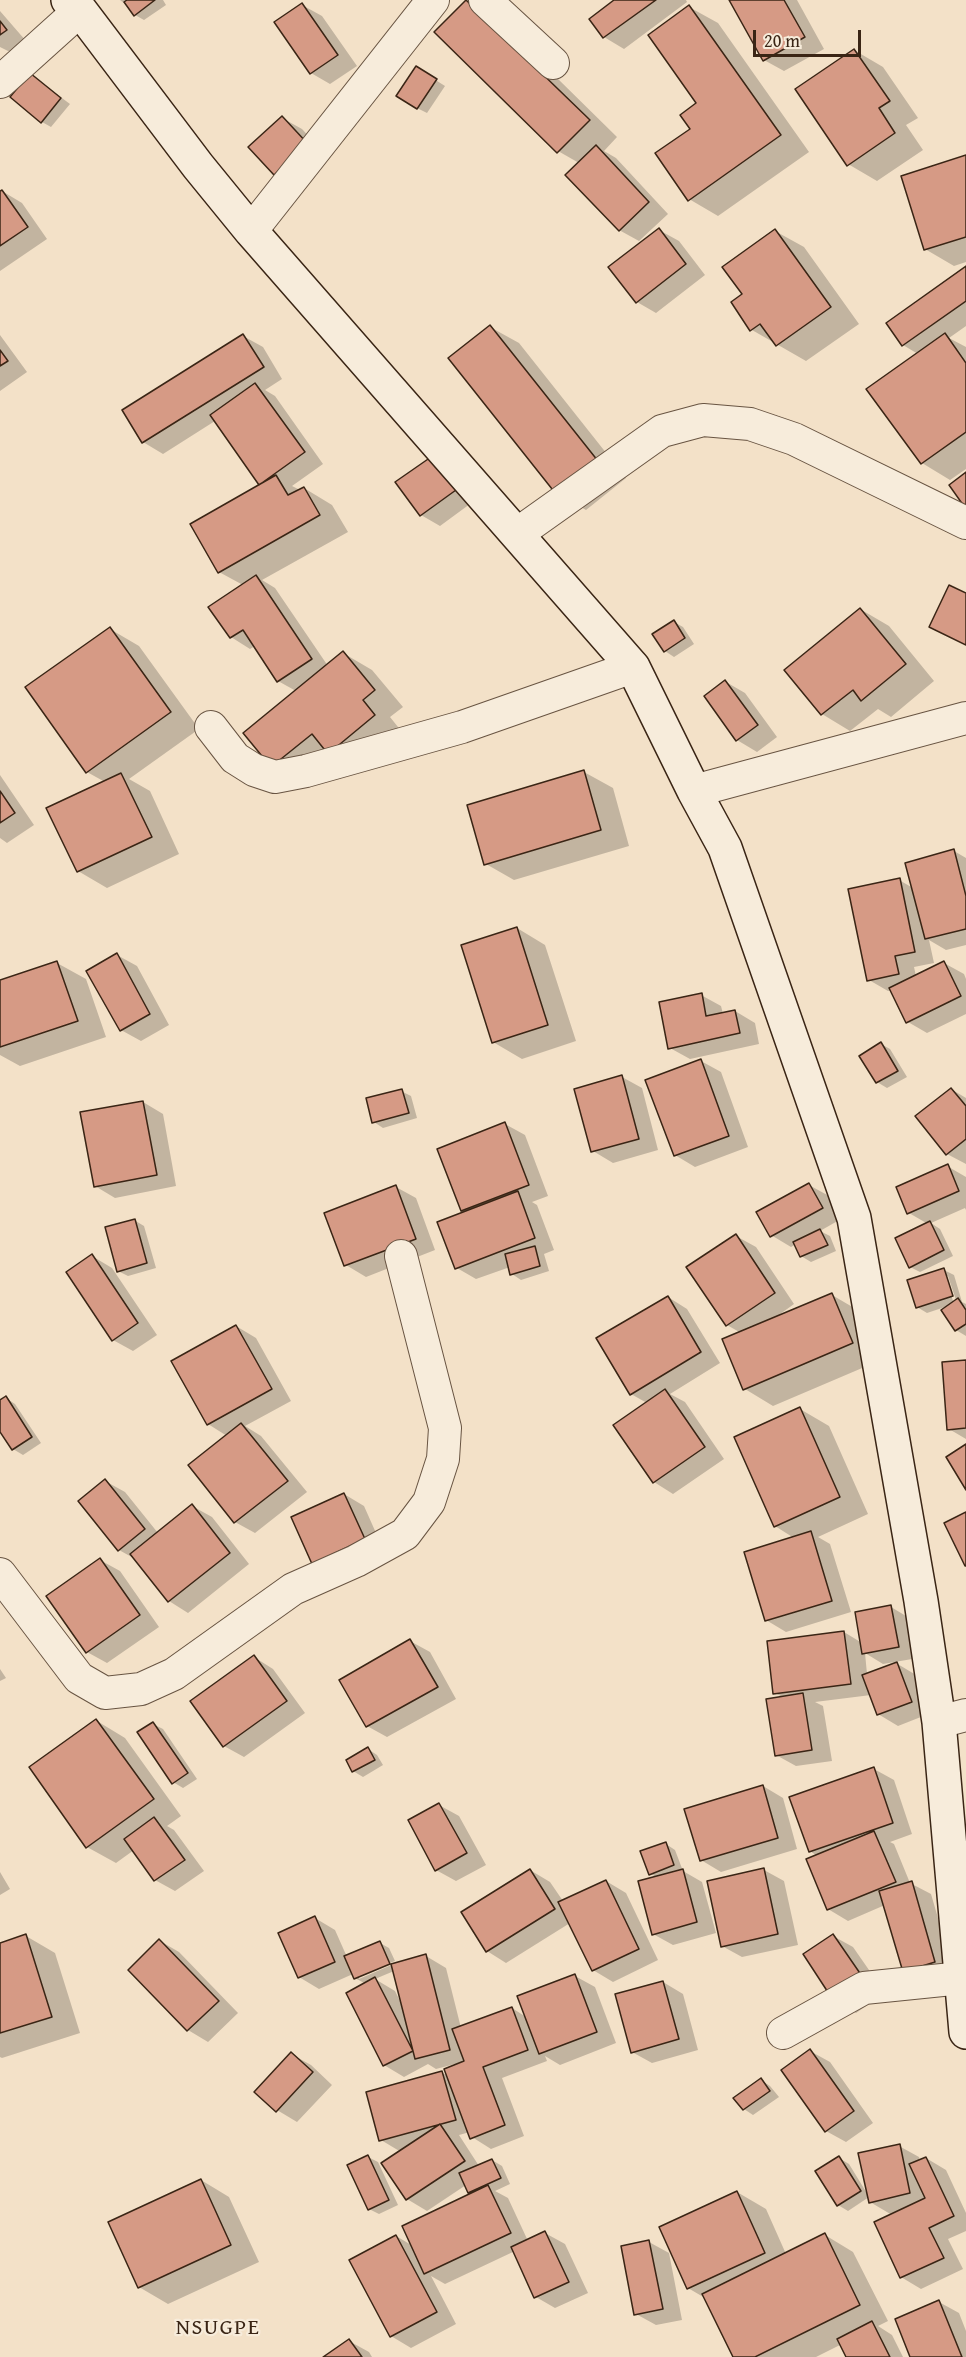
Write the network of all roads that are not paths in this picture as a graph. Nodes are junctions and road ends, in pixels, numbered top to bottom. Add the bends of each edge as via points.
1 (433, 0) edge
2 (485, 0) edge
3 (74, 5) edge
4 (553, 63) dead end
5 (0, 82) edge
6 (251, 231) junction
7 (966, 524) edge
8 (517, 534) junction
9 (633, 667) junction
10 (966, 718) edge
11 (211, 727) dead end
12 (694, 791) junction
13 (401, 1256) dead end
14 (0, 1574) edge
15 (952, 1719) edge
16 (962, 1978) junction
17 (966, 2032) edge
18 (783, 2033) dead end

1 - 6 street
2 - 4 street
3 - 5 street
3 - 6 street
6 - 8 street
7 - 8 street via 794,439 750,424 704,420 662,431
8 - 9 street
9 - 11 street via 462,727 275,777 235,758
9 - 12 street
10 - 12 street
12 - 15 street via 725,848 854,1218 921,1601
13 - 14 street via 445,1428 443,1459 429,1502 405,1534 293,1589 174,1674 141,1689 105,1693 78,1678
15 - 16 street
16 - 17 street
16 - 18 street via 864,1988

